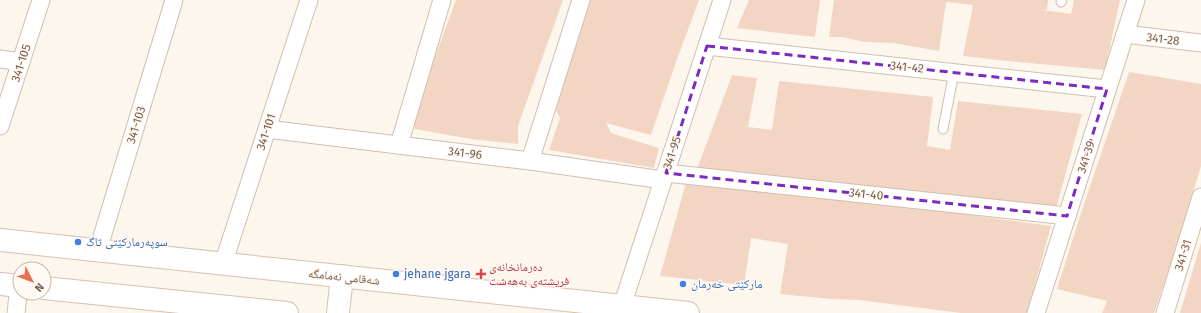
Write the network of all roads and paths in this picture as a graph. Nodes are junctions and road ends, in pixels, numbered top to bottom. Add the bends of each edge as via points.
1 (41, 0) edge
2 (174, 0) edge
3 (309, 0) edge
4 (442, 0) edge
5 (581, 0) edge
6 (722, 0) edge
7 (1136, 0) edge
8 (1125, 34) junction
9 (1201, 43) edge
10 (707, 46) junction
11 (0, 59) edge
12 (21, 62) junction
13 (954, 72) junction
14 (1107, 89) junction
15 (0, 126) edge
16 (267, 129) junction
17 (943, 129) dead end
18 (399, 145) junction
19 (530, 161) junction
20 (664, 177) junction
21 (1201, 198) edge
22 (1067, 216) junction
23 (0, 240) edge
24 (98, 250) junction
25 (223, 264) junction
26 (342, 276) junction
27 (52, 289) edge
28 (15, 301) edge
29 (145, 306) edge
30 (622, 306) junction
31 (16, 313) edge
32 (287, 313) edge
33 (338, 313) edge
34 (688, 313) edge
35 (1036, 313) edge
36 (1165, 313) edge

1 - 12 street, 341-105
2 - 24 street, 341-103
3 - 16 street, 341-101
4 - 18 street
5 - 19 street
6 - 10 street, 341-95
7 - 8 street, 341-39
8 - 9 street, 341-28
8 - 14 street, 341-39
10 - 13 street, 341-42
10 - 20 street, 341-95
11 - 12 street
12 - 15 street, 341-105
13 - 14 street, 341-42
13 - 17 lane
14 - 22 street, 341-39
16 - 18 street, 341-96
16 - 25 street, 341-101
18 - 19 street, 341-96
19 - 20 street, 341-96
20 - 22 street, 341-40
20 - 30 street, 341-95
21 - 36 street, 341-31
22 - 35 street, 341-39
23 - 24 main road, شەقامی نەمامگە
24 - 25 main road, شەقامی نەمامگە
25 - 26 main road, شەقامی نەمامگە
26 - 30 main road, شەقامی نەمامگە
26 - 33 main road
27 - 29 main road
28 - 31 street
29 - 32 main road
30 - 34 main road, شەقامی نەمامگە

